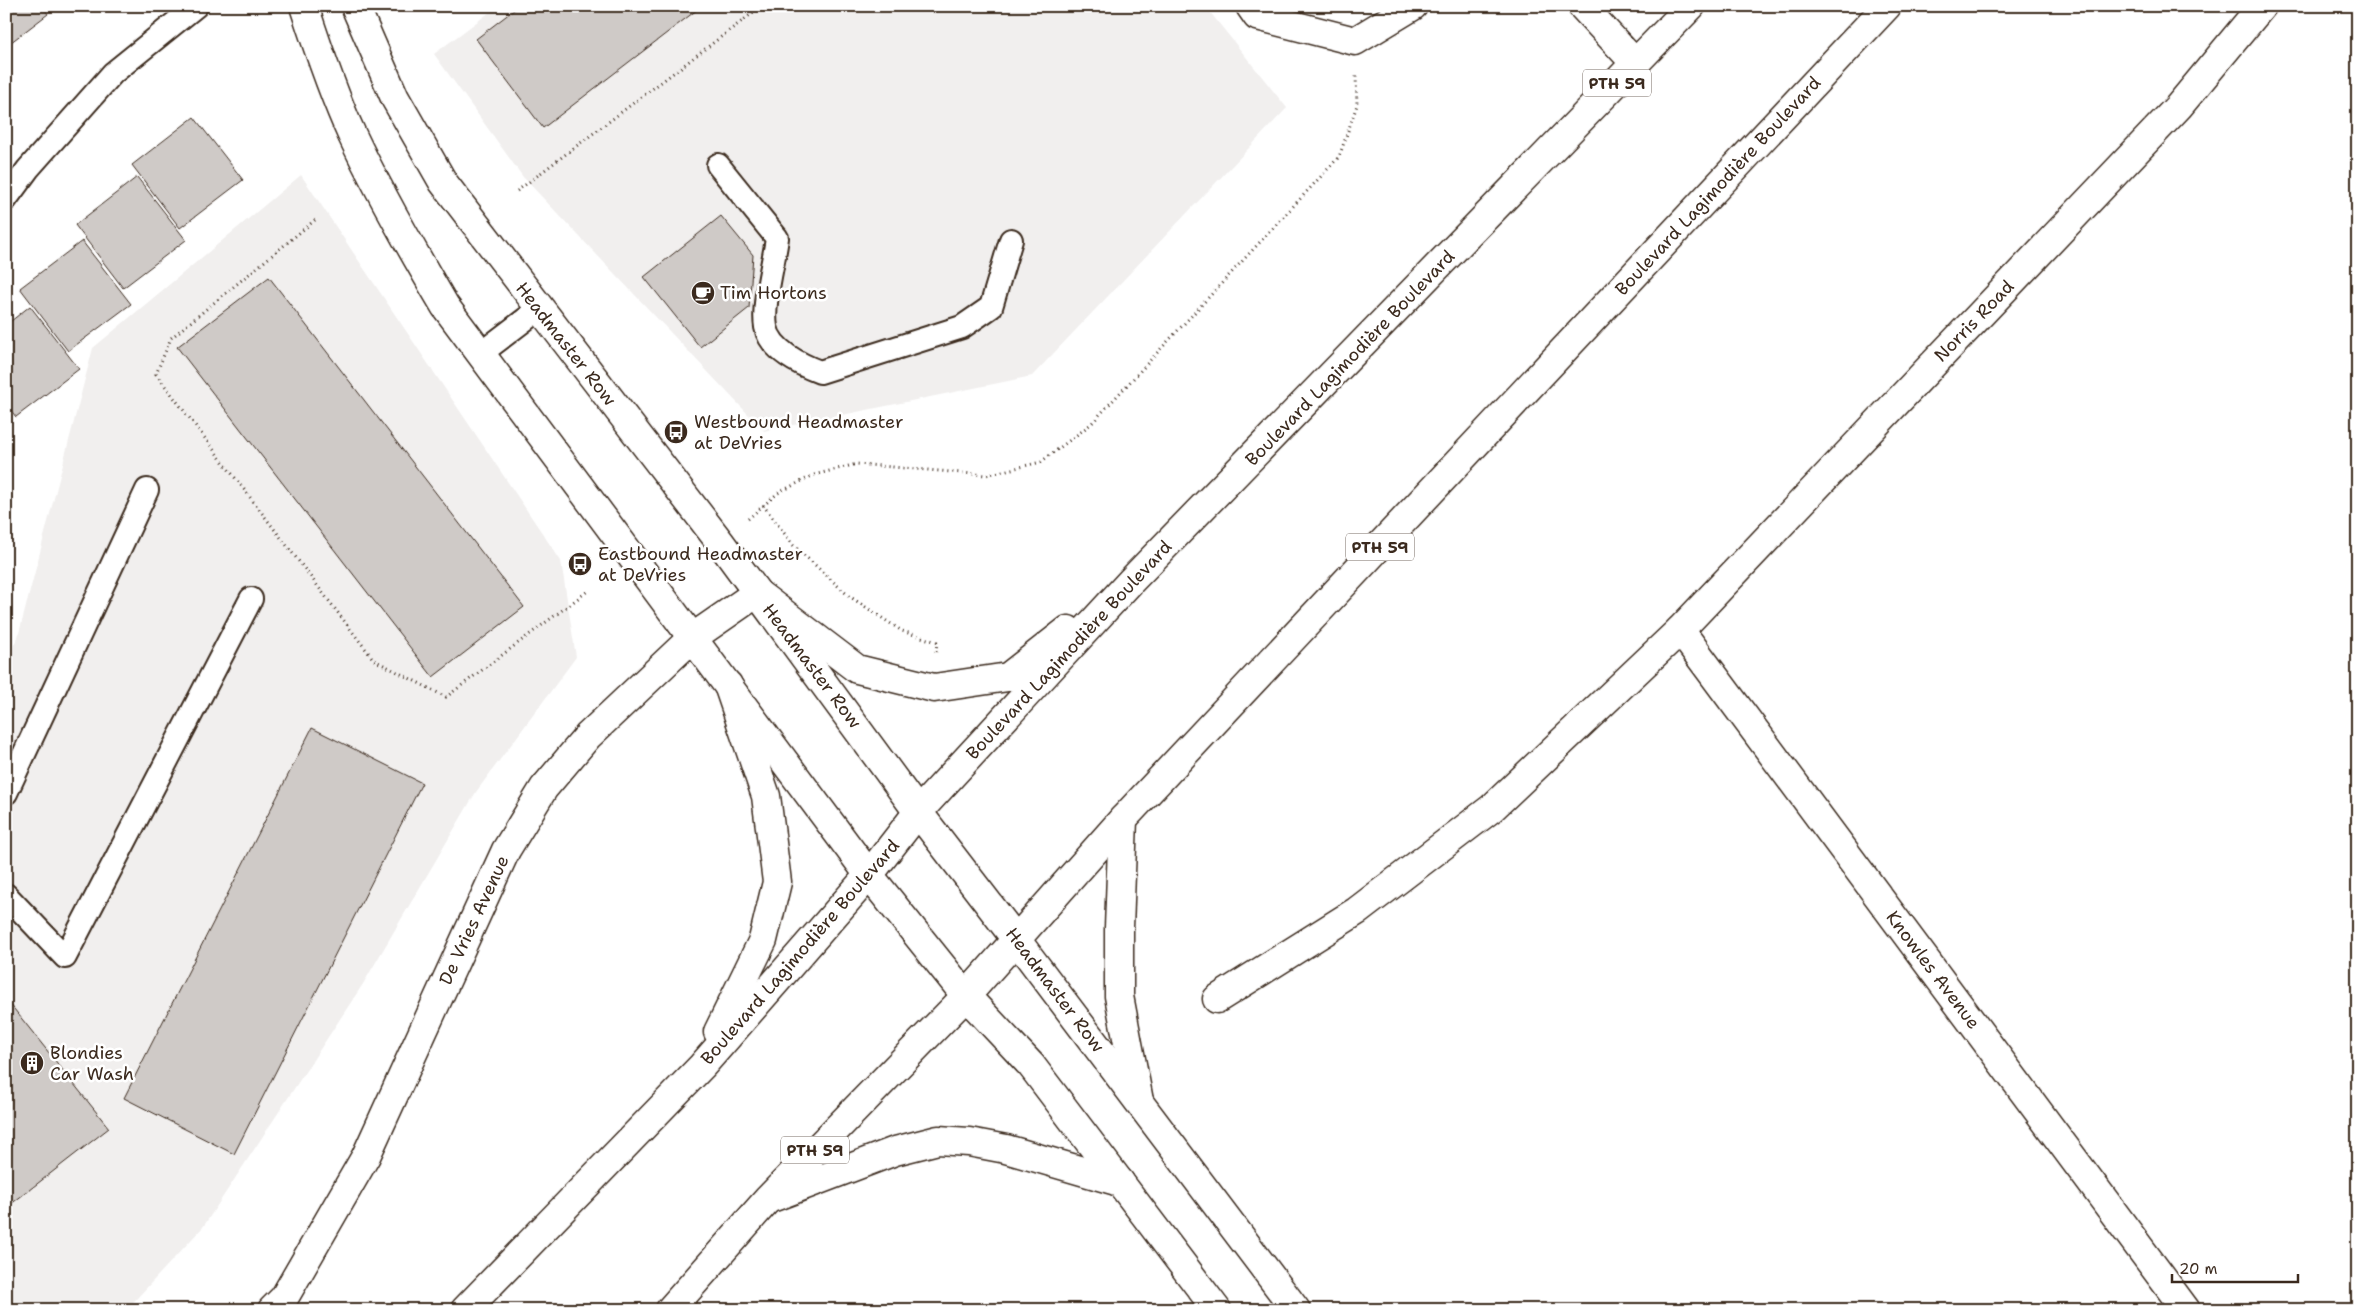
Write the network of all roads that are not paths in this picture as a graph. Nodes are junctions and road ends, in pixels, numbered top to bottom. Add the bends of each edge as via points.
1 (196, 6) edge
2 (304, 6) edge
3 (354, 6) edge
4 (1250, 6) edge
5 (1414, 6) edge
6 (1582, 6) edge
7 (1691, 6) edge
8 (1887, 6) edge
9 (2262, 6) edge
10 (1636, 64) junction
11 (718, 165) dead end
12 (6, 199) edge
13 (1011, 240) dead end
14 (539, 309) junction
15 (480, 354) junction
16 (147, 490) dead end
17 (1131, 581) junction
18 (757, 593) junction
19 (251, 599) dead end
20 (1680, 630) junction
21 (692, 638) junction
22 (728, 686) junction
23 (6, 793) edge
24 (918, 812) junction
25 (1124, 819) junction
26 (869, 875) junction
27 (6, 896) edge
28 (1016, 938) junction
29 (966, 996) junction
30 (1217, 999) dead end
31 (702, 1066) junction
32 (1139, 1101) junction
33 (1120, 1182) junction
34 (768, 1199) junction
35 (272, 1310) edge
36 (465, 1310) edge
37 (670, 1310) edge
38 (1217, 1310) edge
39 (1296, 1310) edge
40 (2186, 1310) edge

1 - 12 lane via 113,73 28,169
2 - 15 street via 352,133 396,222 445,306
3 - 14 street, Headmaster Row via 395,98 443,182
4 - 5 street via 1257,16 1355,42
6 - 10 street
7 - 10 street, Boulevard Lagimodière Boulevard / PTH 59
8 - 25 street, Boulevard Lagimodière Boulevard / PTH 59
9 - 20 street, Norris Road via 2179,106
10 - 17 street, Boulevard Lagimodière Boulevard / PTH 59
11 - 13 lane via 777,238 766,328 779,348 799,364 820,372 962,327 991,307
14 - 15 lane
14 - 18 street, Headmaster Row
15 - 21 street
16 - 23 lane
17 - 18 street via 1008,677 934,688 857,668
17 - 24 street, Boulevard Lagimodière Boulevard / PTH 59
18 - 21 street, De Vries Avenue
18 - 24 street, Headmaster Row
19 - 27 lane via 65,957
20 - 30 street, Norris Road via 1492,808 1357,911
20 - 40 street, Knowles Avenue
21 - 22 street
21 - 35 street, De Vries Avenue via 588,736 544,788 506,850 366,1156 284,1298
22 - 26 street
22 - 31 street via 766,796 777,882 763,940
24 - 26 street, Boulevard Lagimodière Boulevard / PTH 59
24 - 28 street, Headmaster Row
25 - 28 street, Boulevard Lagimodière Boulevard / PTH 59
25 - 32 street via 1118,928 1119,996
26 - 29 street
26 - 31 street, Boulevard Lagimodière Boulevard / PTH 59
28 - 29 street, Boulevard Lagimodière Boulevard / PTH 59
28 - 32 street, Headmaster Row
29 - 33 street via 1031,1065
29 - 34 street, Boulevard Lagimodière Boulevard / PTH 59
31 - 36 street, Boulevard Lagimodière Boulevard / PTH 59
32 - 39 street, Headmaster Row
33 - 34 street via 1006,1149 938,1140 895,1152
33 - 38 street
34 - 37 street, Boulevard Lagimodière Boulevard / PTH 59

